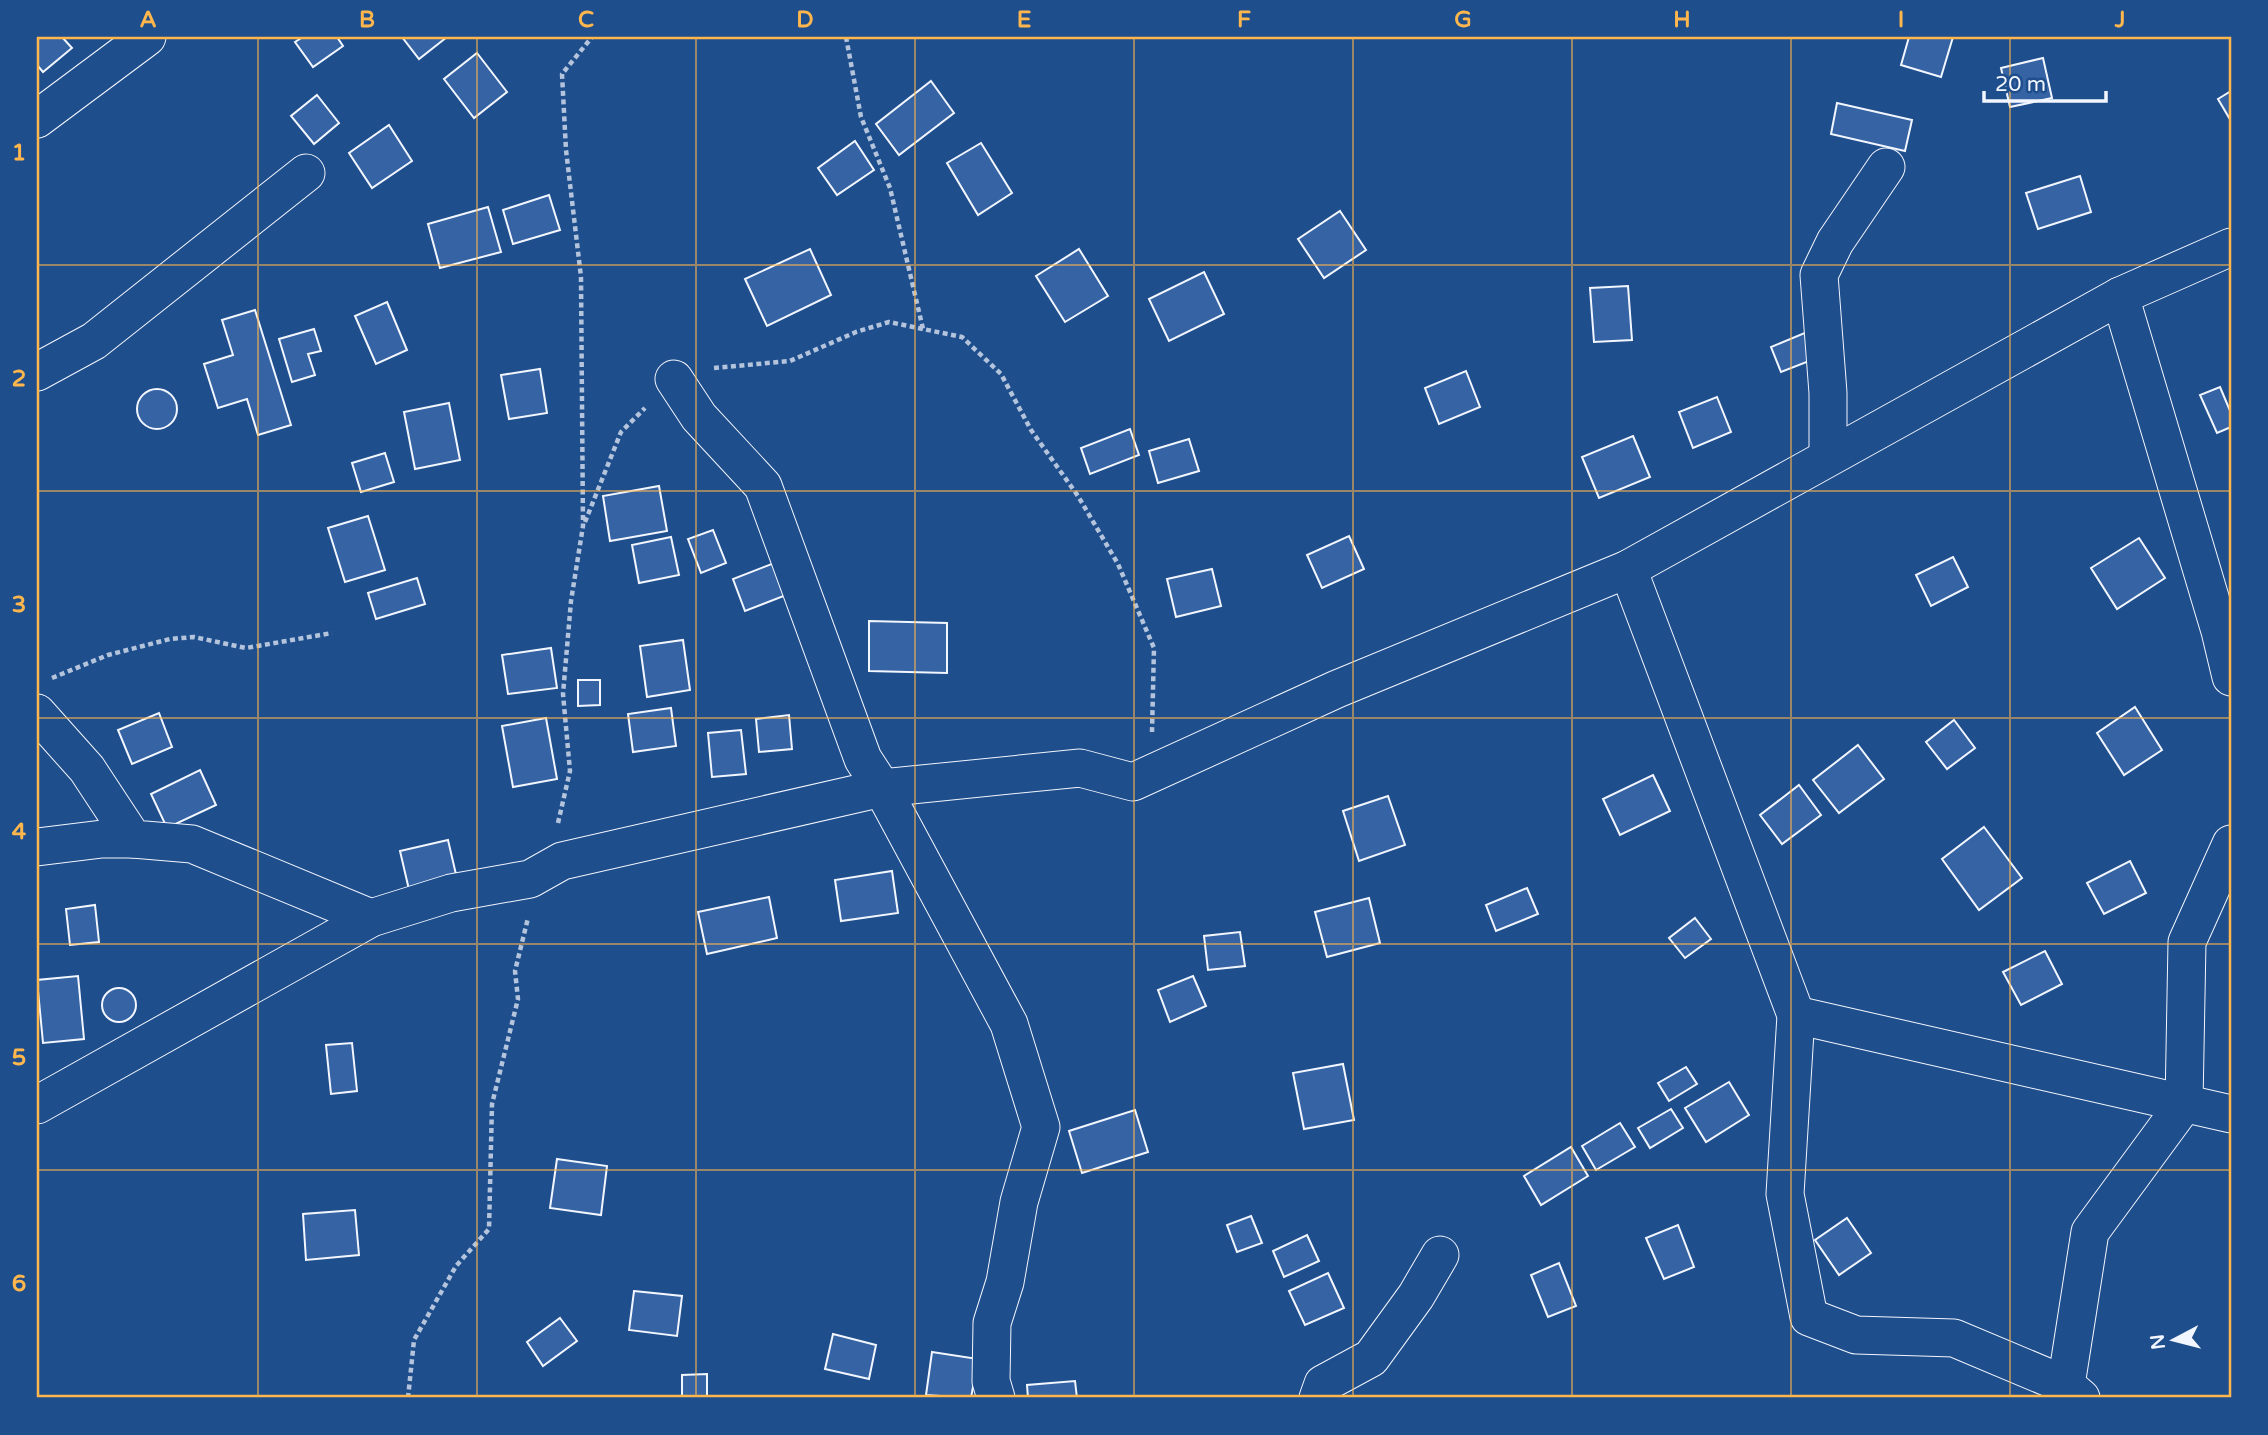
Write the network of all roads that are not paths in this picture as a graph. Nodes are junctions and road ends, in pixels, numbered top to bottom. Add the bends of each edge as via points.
1 (147, 37) edge
2 (37, 119) edge
3 (1886, 167) dead end
4 (306, 173) dead end
5 (2231, 247) edge
6 (2120, 296) junction
7 (37, 372) edge
8 (674, 379) dead end
9 (1828, 457) junction
10 (1628, 569) junction
11 (2226, 630) edge
12 (2231, 677) edge
13 (37, 713) edge
14 (882, 788) junction
15 (133, 839) junction
16 (2231, 844) edge
17 (37, 847) edge
18 (371, 918) junction
19 (1796, 1015) junction
20 (2184, 1104) junction
21 (37, 1105) edge
22 (2231, 1114) edge
23 (1440, 1255) dead end
24 (2074, 1391) edge
25 (996, 1398) edge
26 (1318, 1398) edge

1 - 2 street
3 - 9 street via 1835,242 1819,275
4 - 7 street via 94,341
5 - 6 street
6 - 9 street
6 - 11 street
8 - 14 street via 699,417 763,486 863,759
9 - 10 street
10 - 14 street via 1337,690 1133,782 1080,768
10 - 19 street
11 - 12 street
13 - 15 street via 87,769
14 - 18 street via 562,861 530,879 451,893
14 - 25 street via 1009,1024 1041,1127 992,1323 991,1381
15 - 17 street
15 - 18 street via 192,844
16 - 20 street via 2187,942
18 - 21 street
19 - 20 street
19 - 24 street via 1785,1194 1809,1317 1856,1335 1954,1338
20 - 22 street
20 - 24 street via 2090,1233
23 - 26 street via 1370,1358 1323,1384

